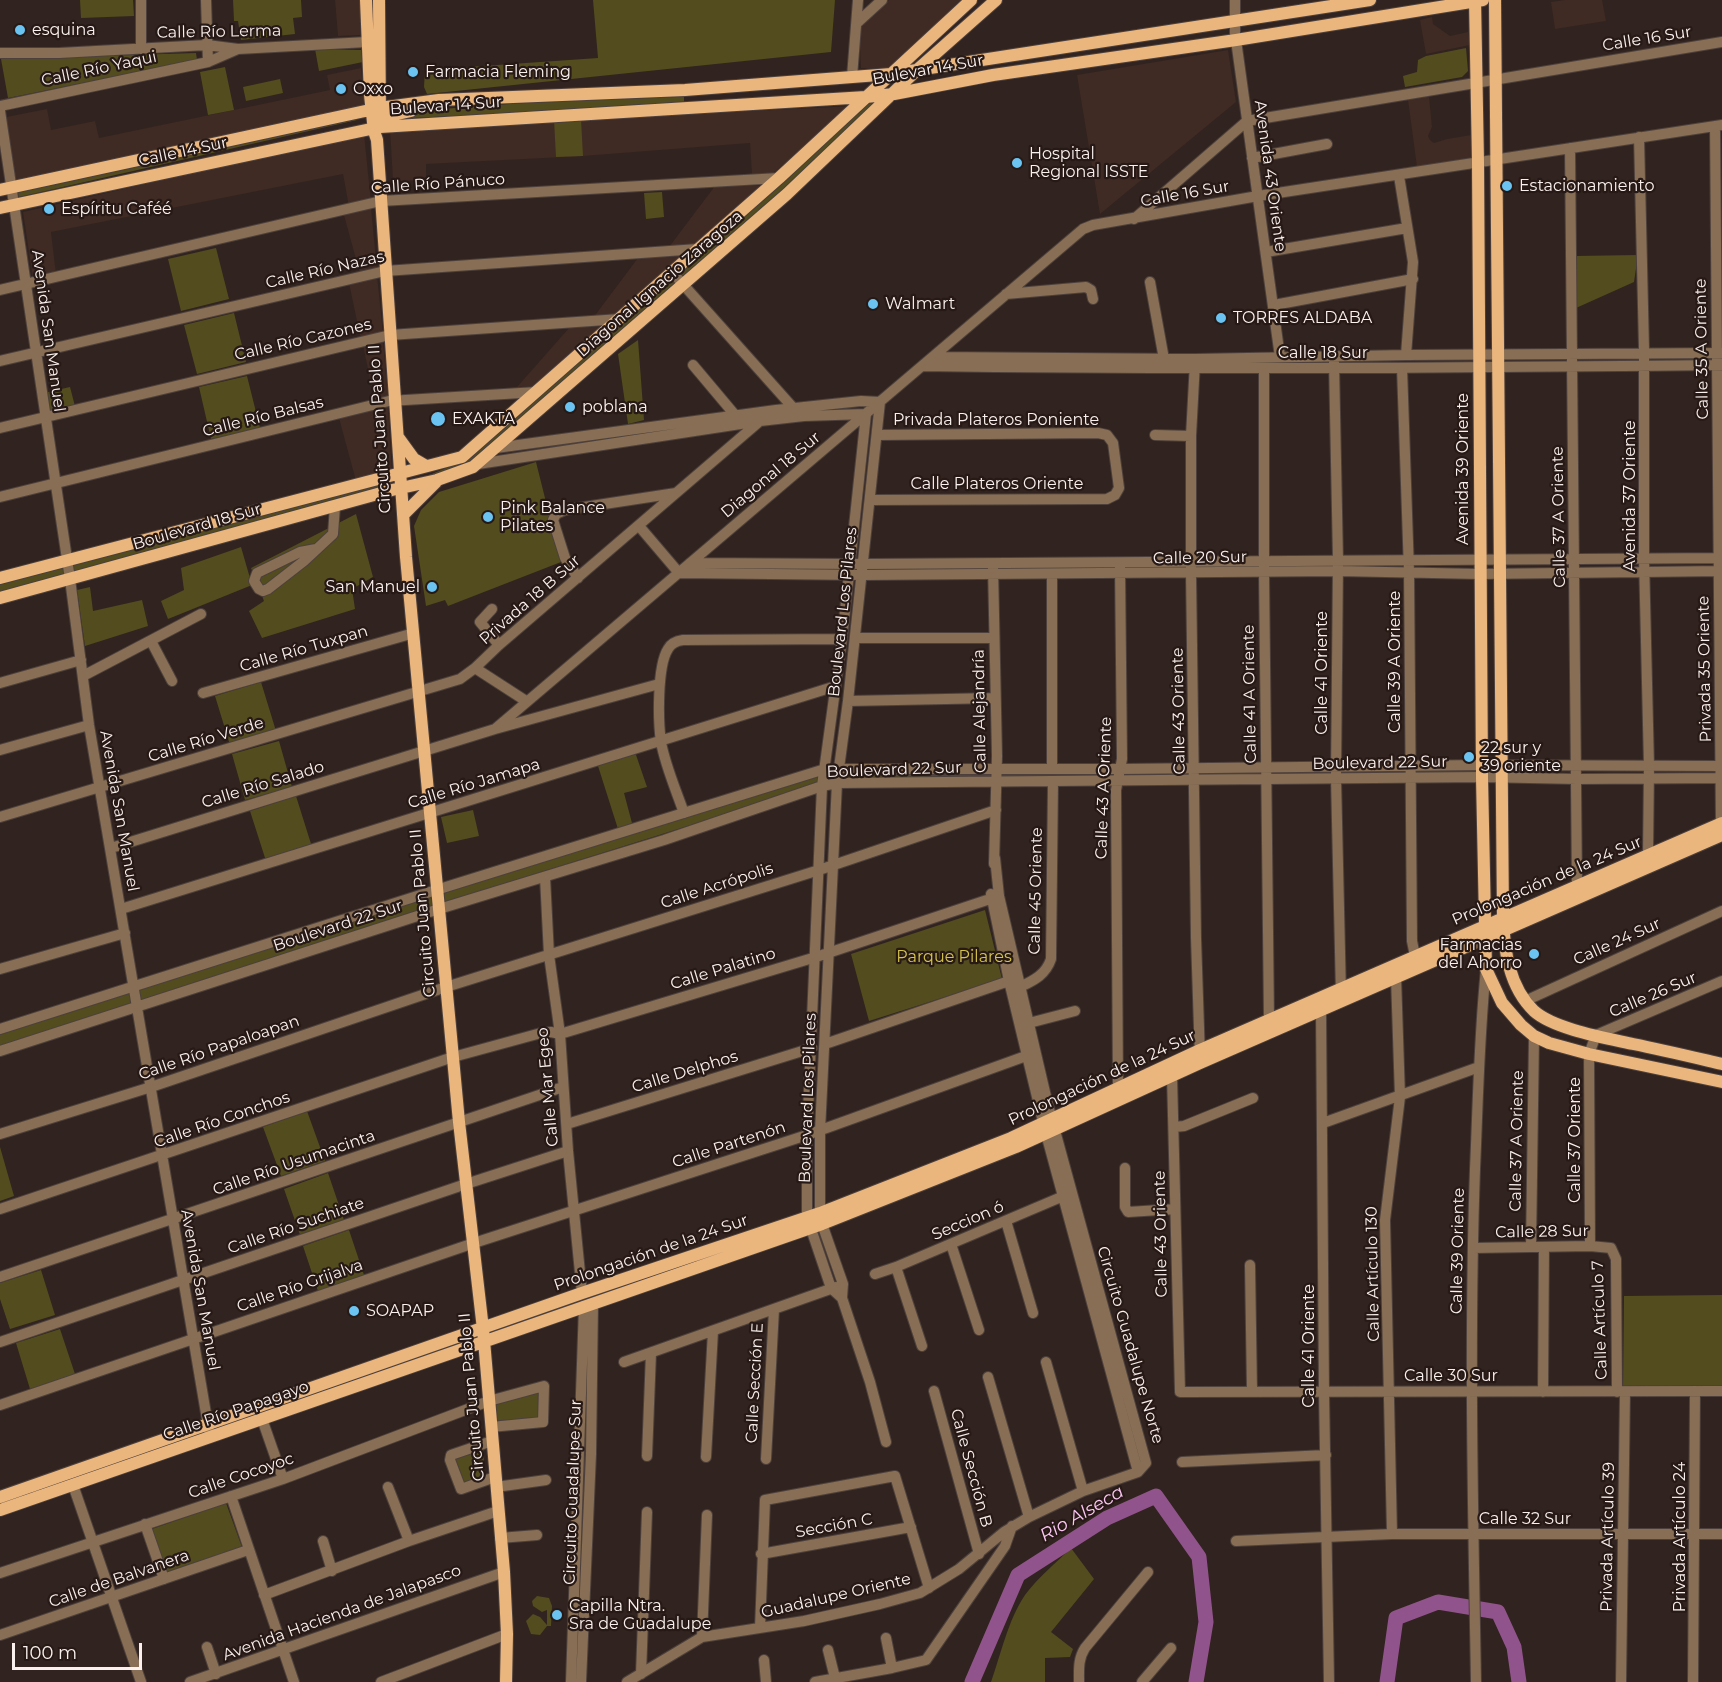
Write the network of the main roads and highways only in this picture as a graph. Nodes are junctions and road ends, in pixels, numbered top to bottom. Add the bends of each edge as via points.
1 (366, 0) edge
2 (380, 0) edge
3 (971, 0) edge
4 (996, 0) edge
5 (1370, 0) edge
6 (1495, 0) edge
7 (1478, 1) edge
8 (917, 70) junction
9 (891, 74) junction
10 (894, 94) junction
11 (866, 98) junction
12 (376, 122) junction
13 (6, 189) edge
14 (0, 208) edge
15 (398, 436) junction
16 (426, 466) junction
17 (400, 472) junction
18 (437, 480) junction
19 (402, 488) junction
20 (403, 515) junction
21 (208, 523) junction
22 (154, 538) junction
23 (212, 540) junction
24 (113, 548) junction
25 (159, 555) junction
26 (119, 566) junction
27 (0, 578) edge
28 (0, 598) edge
29 (1722, 829) edge
30 (1503, 924) junction
31 (1485, 932) junction
32 (1341, 995) junction
33 (1200, 1057) junction
34 (1722, 1064) edge
35 (1722, 1082) edge
36 (1049, 1126) junction
37 (808, 1223) junction
38 (483, 1336) junction
39 (209, 1431) junction
40 (0, 1497) edge
41 (0, 1510) edge
42 (506, 1682) edge

1 - 12 main road, Circuito Juan Pablo II
2 - 12 main road, Circuito Juan Pablo II
3 - 9 main road, Diagonal Ignacio Zaragoza
4 - 8 main road, Diagonal Ignacio Zaragoza
5 - 8 main road, Bulevar 14 Sur
6 - 30 main road, Avenida 39 Oriente
7 - 10 main road, Bulevar 14 Sur via 993,75
7 - 31 main road, Avenida 39 Oriente
8 - 9 main road, Bulevar 14 Sur
8 - 10 main road, Diagonal Ignacio Zaragoza
9 - 11 main road, Diagonal Ignacio Zaragoza
9 - 12 main road, Bulevar 14 Sur via 685,90 439,100
10 - 11 main road, Bulevar 14 Sur
10 - 18 main road, Diagonal Ignacio Zaragoza via 787,194 478,464
11 - 12 main road, Bulevar 14 Sur
11 - 16 main road, Diagonal Ignacio Zaragoza via 462,457
12 - 13 main road, Calle 14 Sur
12 - 14 main road, Calle 14 Sur via 300,144
12 - 15 main road, Circuito Juan Pablo II
15 - 16 main road via 414,459
15 - 17 main road, Circuito Juan Pablo II
16 - 17 main road, Diagonal Ignacio Zaragoza
17 - 19 main road, Circuito Juan Pablo II
17 - 21 main road, Boulevard 18 Sur
18 - 19 main road, Diagonal Ignacio Zaragoza
18 - 20 main road
19 - 20 main road, Circuito Juan Pablo II
19 - 23 main road, Boulevard 18 Sur
20 - 38 main road, Circuito Juan Pablo II via 459,1122
21 - 22 main road, Boulevard 18 Sur
21 - 23 main road
22 - 24 main road, Boulevard 18 Sur
22 - 25 main road
23 - 25 main road, Boulevard 18 Sur
24 - 26 main road
24 - 27 main road, Boulevard 18 Sur
25 - 26 main road, Boulevard 18 Sur
26 - 28 main road, Boulevard 18 Sur
29 - 30 main road, Prolongación de la 24 Sur
29 - 30 main road, Prolongación de la 24 Sur via 1648,855
30 - 31 main road, Prolongación de la 24 Sur
30 - 34 main road via 1512,977 1525,1000 1544,1018 1596,1035
31 - 32 main road, Prolongación de la 24 Sur via 1396,977
31 - 32 main road, Prolongación de la 24 Sur via 1415,956
31 - 35 main road via 1486,969 1502,1002 1534,1036 1589,1054
32 - 33 main road, Prolongación de la 24 Sur via 1269,1020
32 - 33 main road, Prolongación de la 24 Sur via 1321,1011
33 - 36 main road, Prolongación de la 24 Sur via 1118,1087
33 - 36 main road, Prolongación de la 24 Sur via 1172,1076
36 - 37 main road, Prolongación de la 24 Sur via 1011,1138
37 - 38 main road, Prolongación de la 24 Sur via 588,1305
37 - 38 main road, Prolongación de la 24 Sur via 582,1293
38 - 39 main road, Calle Río Papagayo
38 - 39 main road, Calle Río Papagayo via 262,1419
38 - 42 main road, Circuito Juan Pablo II via 504,1572
39 - 40 main road, Calle Río Papagayo
39 - 41 main road, Calle Río Papagayo

